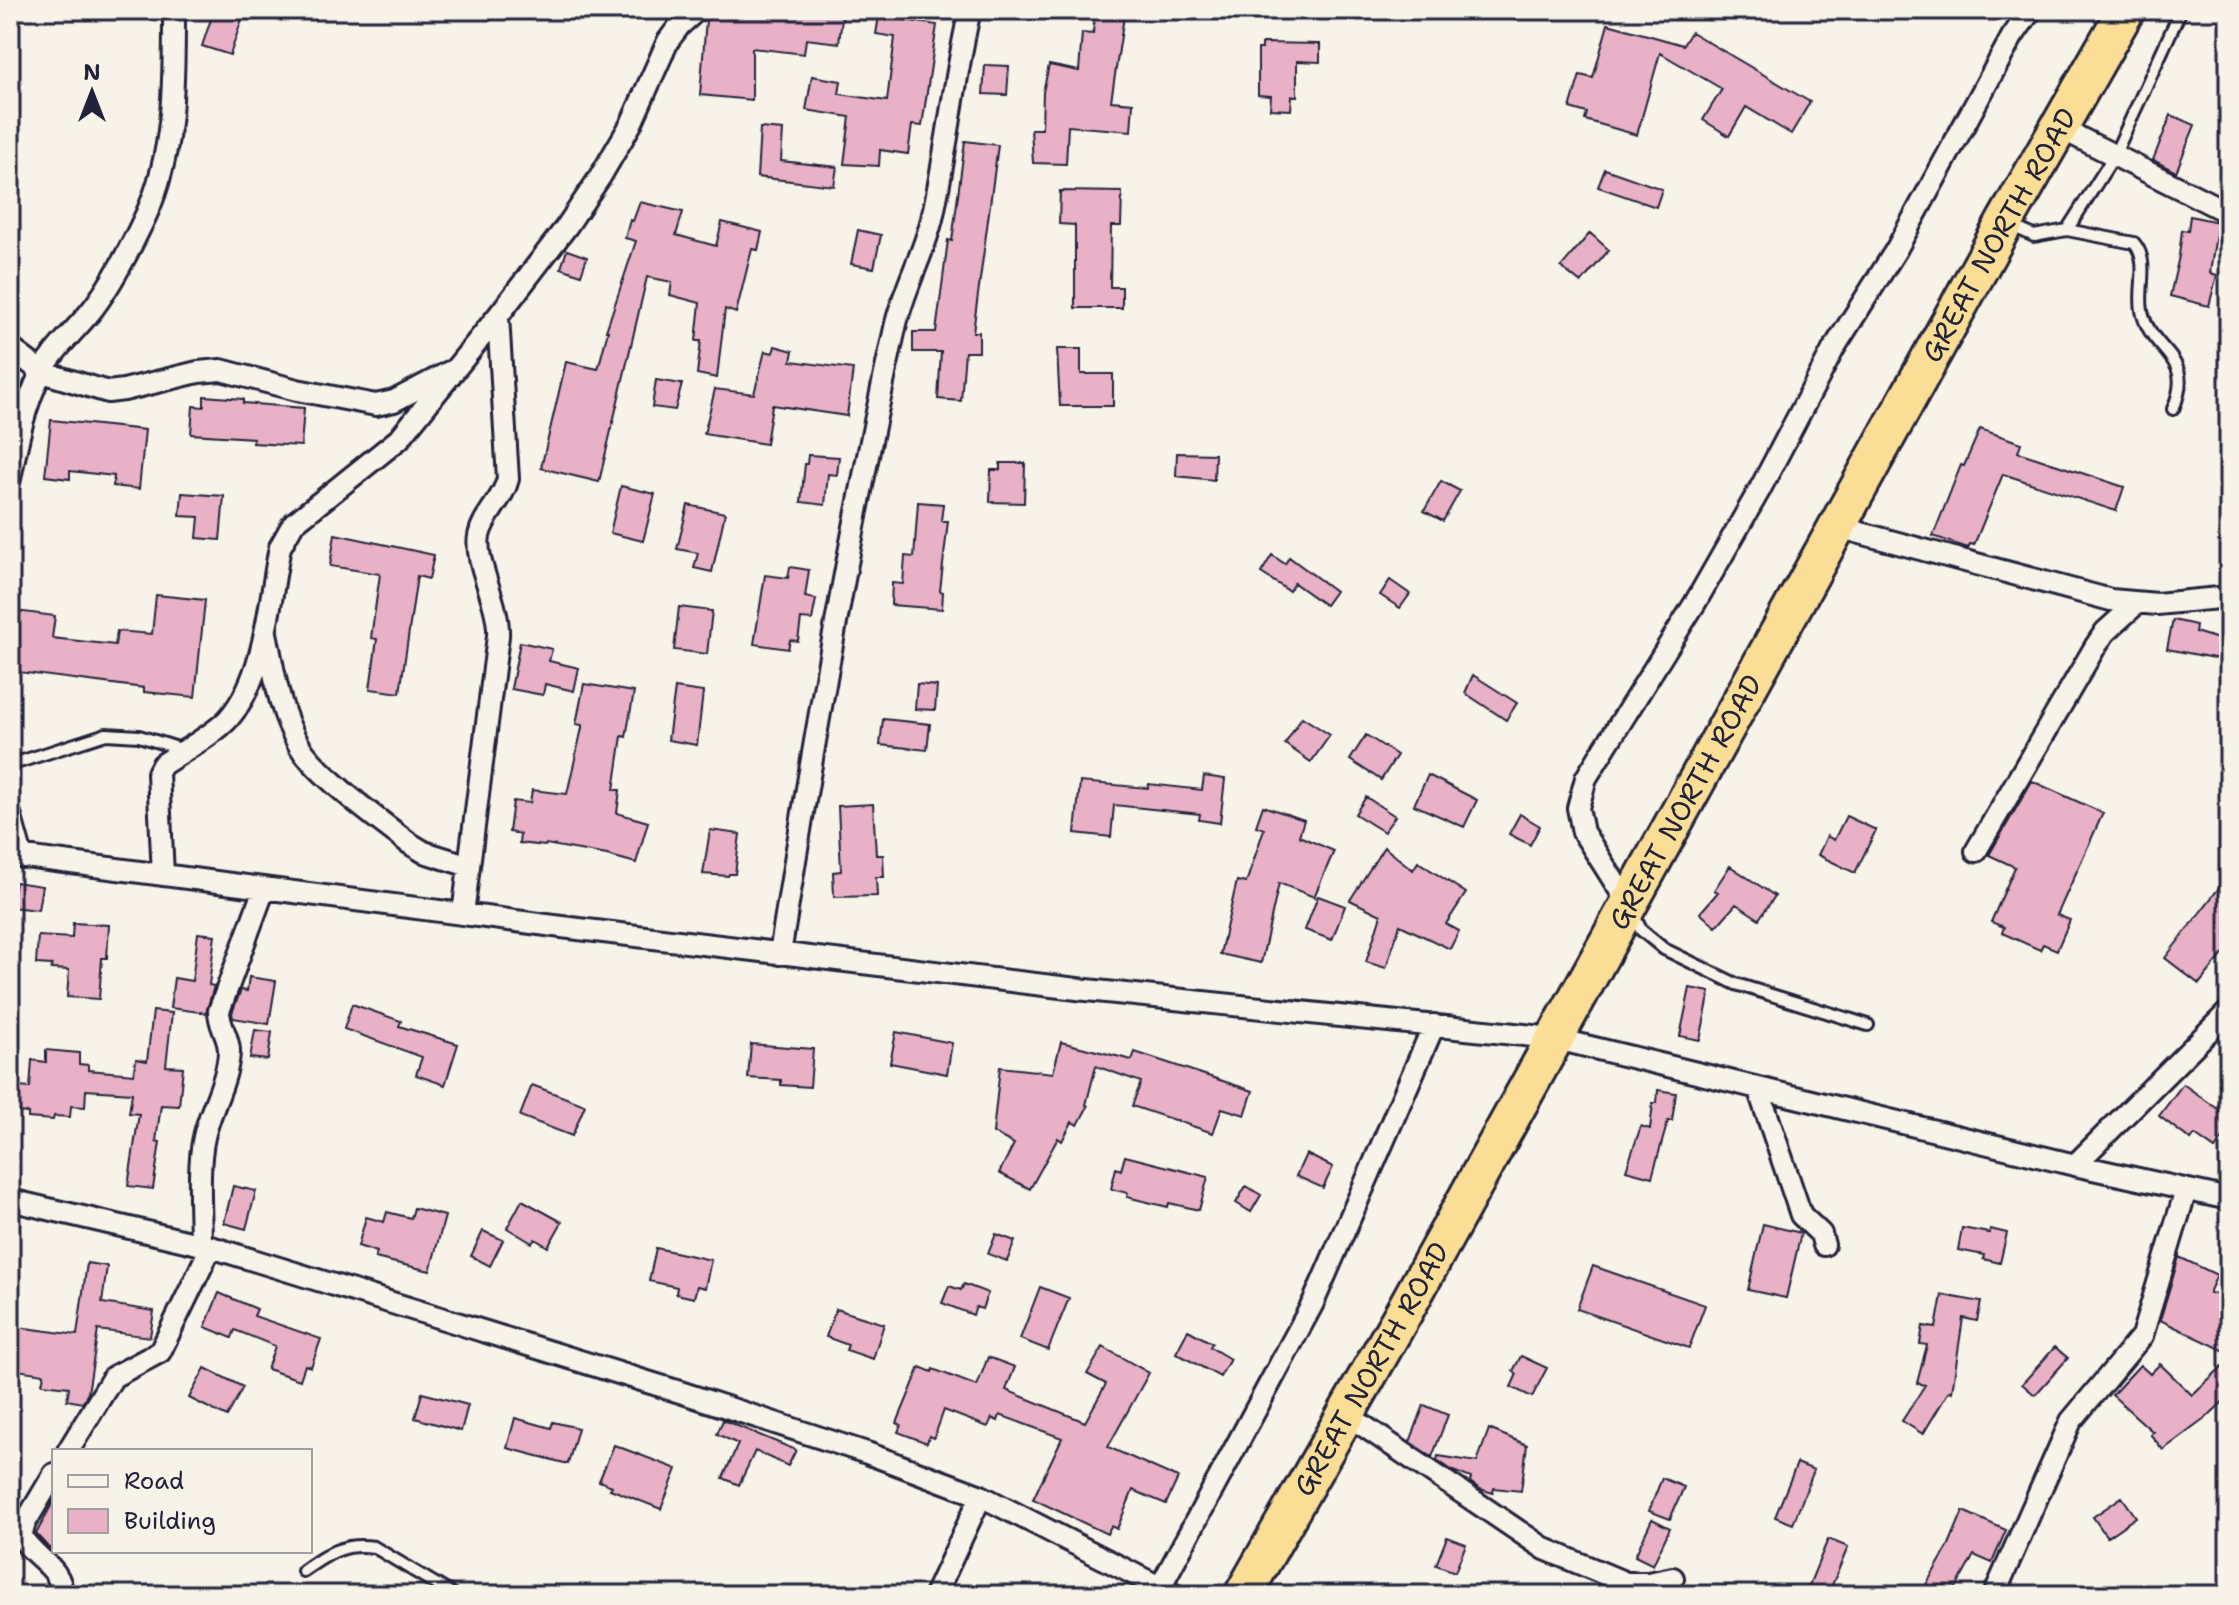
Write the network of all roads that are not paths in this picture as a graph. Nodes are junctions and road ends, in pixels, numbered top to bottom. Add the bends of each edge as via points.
1 (174, 10) edge
2 (697, 10) edge
3 (970, 10) edge
4 (2031, 10) edge
5 (2126, 10) edge
6 (2181, 10) edge
7 (2060, 128) junction
8 (2114, 156) junction
9 (2229, 213) edge
10 (2005, 222) junction
11 (2067, 230) junction
12 (498, 316) junction
13 (10, 348) edge
14 (455, 369) junction
15 (42, 372) junction
16 (2173, 409) dead end
17 (10, 479) edge
18 (1838, 527) junction
19 (2229, 597) edge
20 (2137, 603) junction
21 (265, 626) junction
22 (184, 750) junction
23 (10, 765) edge
24 (10, 814) edge
25 (1976, 851) dead end
26 (16, 856) edge
27 (469, 866) junction
28 (163, 875) junction
29 (264, 889) junction
30 (1628, 903) junction
31 (463, 914) junction
32 (780, 954) junction
33 (2229, 1011) edge
34 (1434, 1025) junction
35 (1868, 1025) dead end
36 (1553, 1038) junction
37 (1758, 1088) junction
38 (2075, 1165) junction
39 (2186, 1190) junction
40 (2229, 1199) edge
41 (10, 1200) edge
42 (1824, 1245) dead end
43 (206, 1246) junction
44 (1346, 1414) junction
45 (69, 1449) edge
46 (52, 1477) edge
47 (981, 1496) junction
48 (303, 1571) dead end
49 (1673, 1578) dead end
50 (1164, 1592) edge
51 (62, 1595) edge
52 (454, 1595) edge
53 (935, 1595) edge
54 (1243, 1595) edge
55 (1994, 1595) edge

1 - 15 street via 163,168 147,212 91,311
2 - 12 street via 668,41 631,124 600,177
3 - 32 street via 931,221 896,324 871,443 816,727
4 - 30 street via 1896,250 1834,348 1695,603 1586,778 1578,808 1583,832
5 - 7 highway, GREAT NORTH ROAD
6 - 8 lane
7 - 8 street
7 - 10 highway, GREAT NORTH ROAD
8 - 9 street
8 - 11 lane
10 - 11 lane via 2034,236
10 - 18 highway, GREAT NORTH ROAD
11 - 16 lane via 2134,243 2140,250 2142,313 2179,373
12 - 14 street
12 - 27 street via 508,479 479,540 499,626
13 - 15 street
14 - 15 street via 376,405 221,370 108,392
14 - 21 street via 387,451 293,524 280,547
15 - 17 street
18 - 20 street
18 - 30 highway, GREAT NORTH ROAD
19 - 20 street
20 - 25 street via 2095,647
21 - 22 street via 255,676 243,699 227,721
21 - 27 street via 281,705 313,765 409,843
22 - 23 lane via 139,736 106,734
22 - 28 street via 162,765 156,783
24 - 26 street
26 - 28 street
27 - 31 street
28 - 29 street
29 - 31 street
29 - 43 street via 219,1011 230,1045 228,1067 204,1136
30 - 35 lane via 1641,930 1664,949 1736,984
30 - 36 highway, GREAT NORTH ROAD
31 - 32 street
32 - 34 street
33 - 38 street
34 - 36 street
34 - 50 street via 1313,1303
36 - 37 street
36 - 44 highway, GREAT NORTH ROAD
37 - 38 street
37 - 42 street via 1801,1215 1821,1234
38 - 39 street
39 - 40 street
39 - 55 street via 2142,1336 2071,1421
41 - 43 street
43 - 45 street via 160,1352 113,1377
43 - 47 street via 694,1397
44 - 49 street via 1545,1549 1626,1583
44 - 54 highway, GREAT NORTH ROAD
46 - 51 street via 21,1536 54,1569
47 - 50 street
47 - 53 street
48 - 52 lane via 330,1551 363,1545

